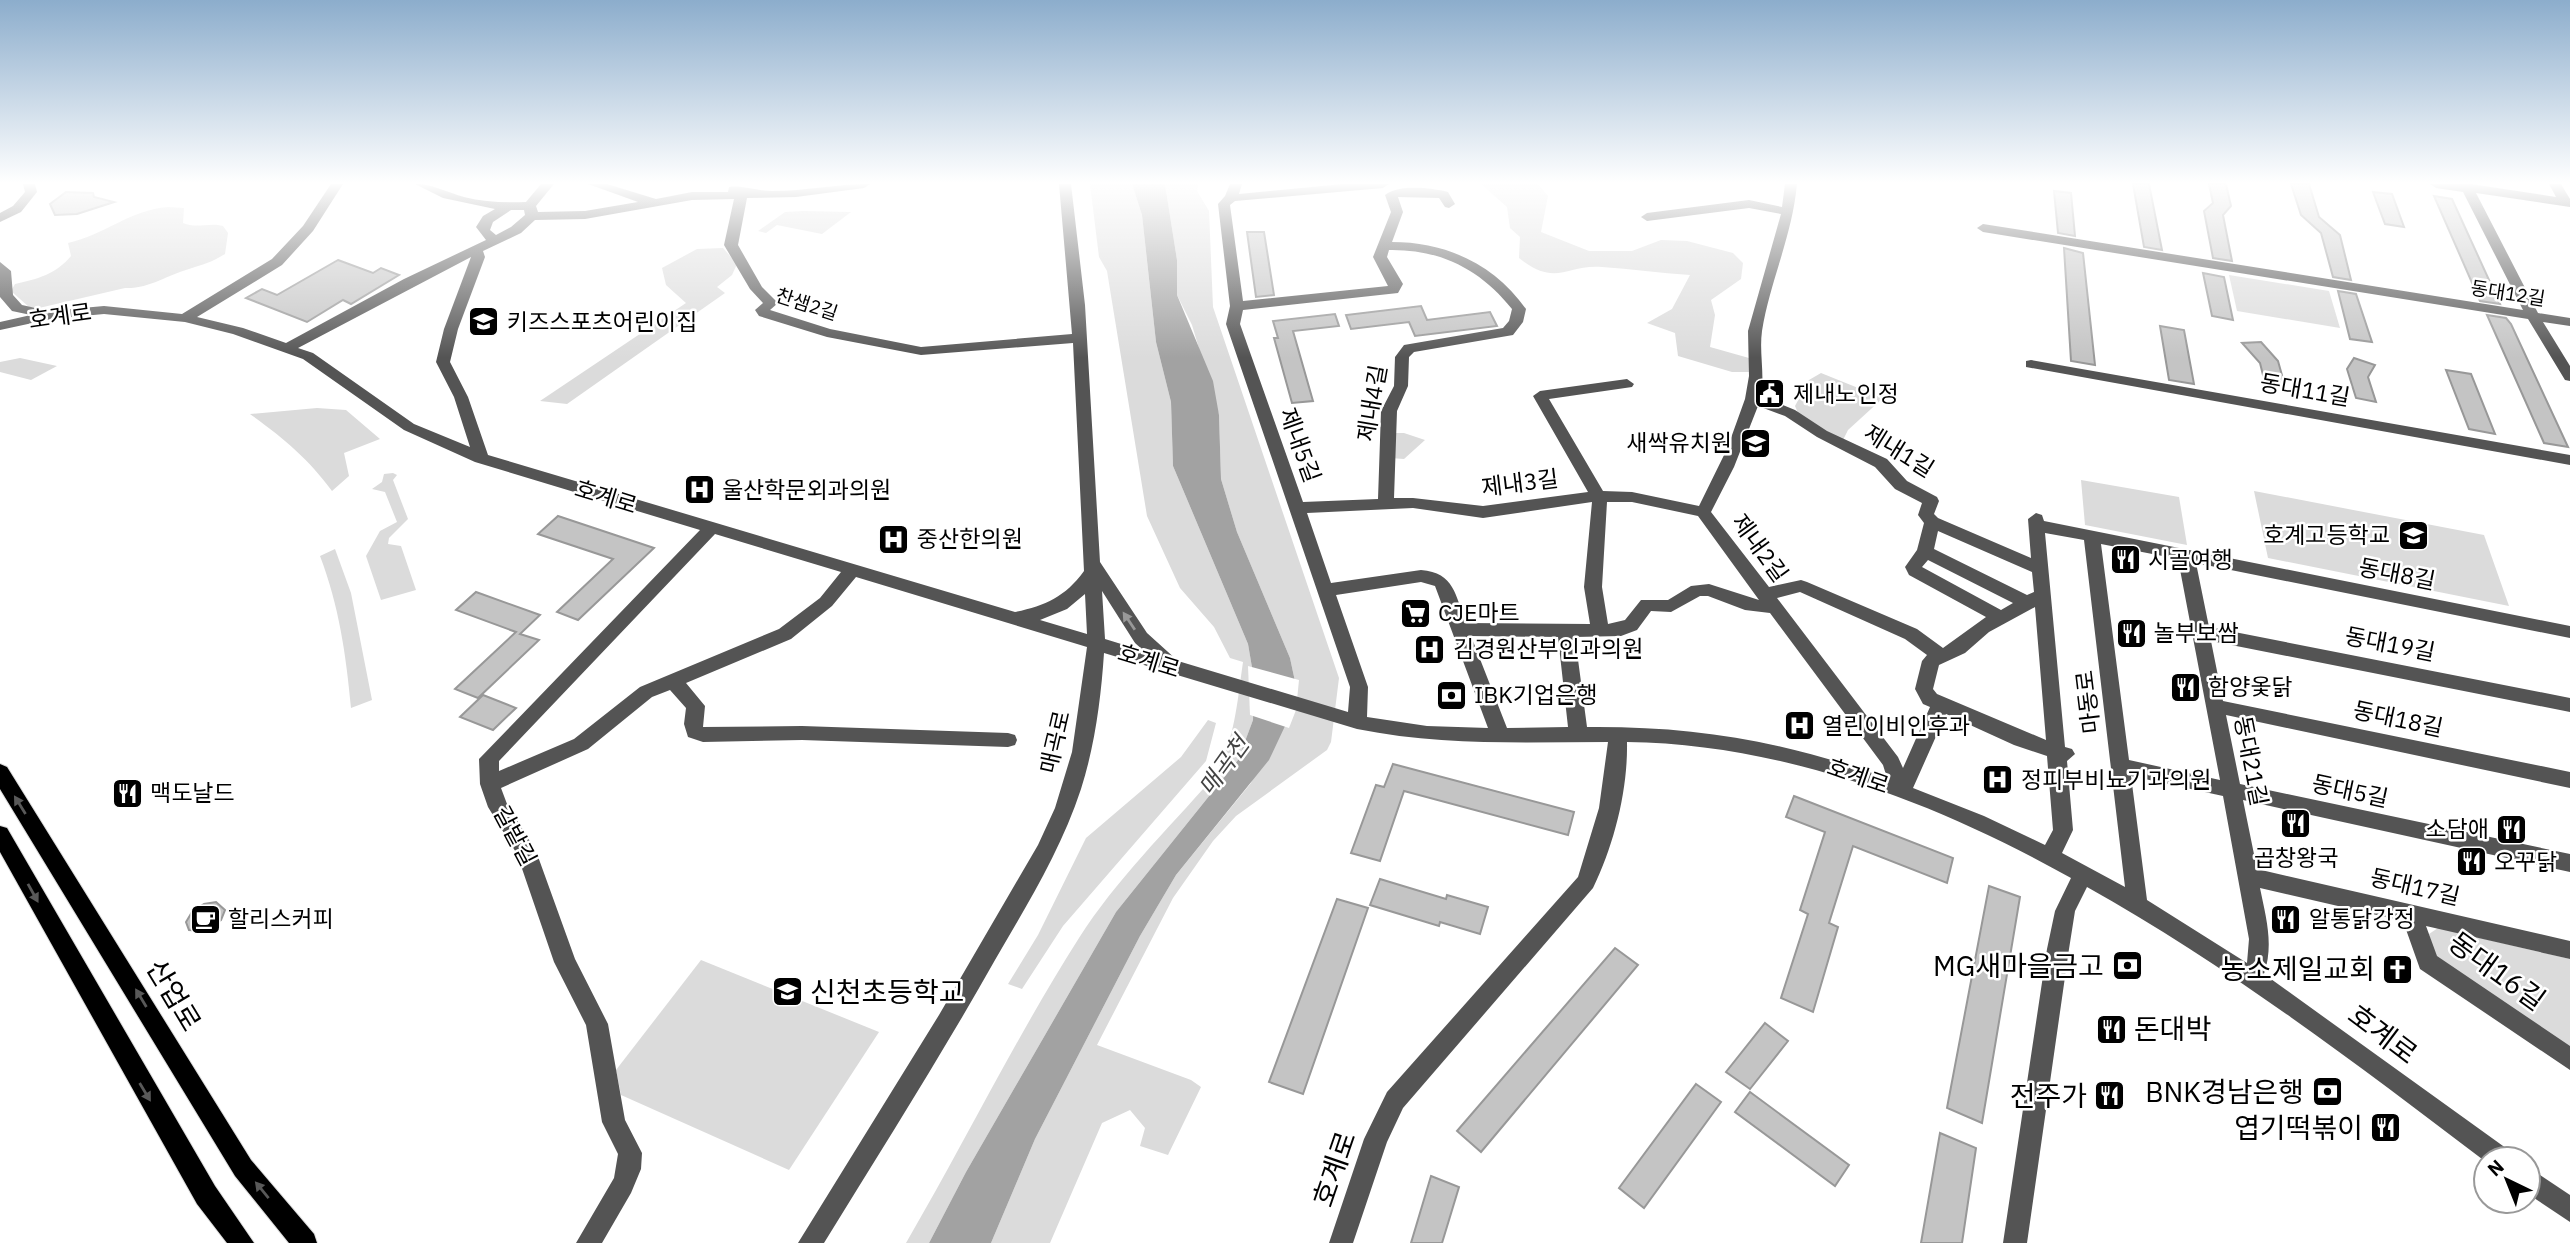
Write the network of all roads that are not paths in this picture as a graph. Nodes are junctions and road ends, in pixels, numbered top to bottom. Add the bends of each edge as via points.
1 (296, 242) edge
2 (489, 242) edge
3 (732, 242) edge
4 (1070, 242) edge
5 (1229, 242) edge
6 (1384, 242) edge
7 (1779, 242) edge
8 (2070, 242) edge
9 (2495, 242) edge
10 (1382, 246) junction
11 (476, 248) junction
12 (0, 266) edge
13 (230, 291) junction
14 (1237, 306) junction
15 (140, 311) junction
16 (51, 315) junction
17 (2534, 317) junction
18 (184, 318) junction
19 (2570, 322) edge
20 (0, 327) edge
21 (1079, 338) junction
22 (289, 347) junction
23 (2031, 365) dead end
24 (2570, 377) edge
25 (1627, 384) dead end
26 (1752, 398) junction
27 (481, 458) junction
28 (2570, 460) edge
29 (1598, 496) junction
30 (1385, 503) junction
31 (1299, 508) junction
32 (1703, 512) junction
33 (1932, 522) junction
34 (710, 529) junction
35 (2092, 536) junction
36 (1925, 552) junction
37 (2186, 555) junction
38 (1091, 567) junction
39 (852, 569) junction
40 (2041, 569) junction
41 (1327, 590) junction
42 (2035, 599) junction
43 (1771, 601) junction
44 (2000, 617) junction
45 (1012, 619) junction
46 (1460, 629) junction
47 (1601, 631) junction
48 (1566, 632) junction
49 (2201, 632) junction
50 (2570, 632) edge
51 (1096, 645) junction
52 (1940, 655) junction
53 (1177, 669) junction
54 (672, 680) junction
55 (1941, 704) junction
56 (2570, 705) edge
57 (2215, 706) junction
58 (1357, 722) junction
59 (1578, 733) junction
60 (1617, 733) junction
61 (1500, 734) junction
62 (1008, 740) dead end
63 (2060, 752) junction
64 (2120, 766) junction
65 (0, 772) edge
66 (2570, 780) edge
67 (490, 784) junction
68 (2232, 790) junction
69 (1902, 791) junction
70 (0, 834) edge
71 (2050, 856) junction
72 (2570, 863) edge
73 (2082, 874) junction
74 (2248, 876) junction
75 (2137, 904) junction
76 (2411, 913) junction
77 (2570, 950) edge
78 (2253, 975) junction
79 (2570, 1059) edge
80 (2482, 1145) edge
81 (2542, 1189) edge
82 (2570, 1210) edge
83 (242, 1243) edge
84 (305, 1243) edge
85 (588, 1243) edge
86 (810, 1243) edge
87 (1341, 1243) edge
88 (2015, 1243) edge

1 - 13 street via 276,262
2 - 11 street
3 - 21 street, 찬샘2길 via 757,289 771,303 764,313 827,333 921,351
4 - 21 street, 매곡로
5 - 14 street, 제내5길
6 - 10 street
7 - 26 street, 제내2길 via 1756,326 1753,357 1757,381
8 - 17 street, 동대12길
9 - 17 street
10 - 14 street via 1380,257 1396,284 1393,289
10 - 30 street, 제내4길 via 1449,251 1497,286 1519,309 1508,332 1409,348 1402,357 1401,386 1389,411
11 - 22 street
11 - 27 street via 478,257 443,362 461,397
12 - 16 street via 6,296 18,307
13 - 15 street
13 - 18 street
14 - 31 street, 제내5길 via 1233,324
15 - 16 street, 호계로
15 - 18 street, 호계로
16 - 20 street, 호계로
17 - 19 street, 동대12길
17 - 24 street
18 - 22 street, 호계로
21 - 38 street, 매곡로
22 - 27 street, 호계로 via 331,369 409,428
23 - 28 street, 동대11길
25 - 29 street via 1540,396
26 - 32 street, 제내2길 via 1719,485
26 - 33 street, 제내1길 via 1790,413 1881,463 1901,485 1931,501 1926,515
27 - 34 street, 호계로
29 - 30 street, 제내3길 via 1483,512
29 - 32 street, 제내3길 via 1632,497
29 - 47 street via 1601,508 1593,587
30 - 31 street, 제내3길
31 - 41 street, 제내5길
32 - 43 street, 제내2길
33 - 36 street
33 - 40 street
34 - 39 street, 호계로
34 - 67 street via 489,760
35 - 37 street, 동대8길
35 - 40 street, 동대8길 via 2036,522
35 - 64 street, 마동로
36 - 42 street
36 - 44 street via 1915,571
37 - 49 street, 동대21길
37 - 50 street, 동대8길
38 - 45 street via 1079,593 1063,605 1038,616
38 - 51 street, 매곡로
53 -> 38 street via 1141,638
39 - 45 street, 호계로
39 - 54 street, 갈밭길 via 825,602 785,634
40 - 42 street
41 - 46 street via 1434,576 1442,583
41 - 58 street, 제내5길 via 1359,687
42 - 44 street
42 - 63 street
43 - 47 street via 1745,604 1697,590 1671,606 1647,604 1625,629
43 - 52 street via 1801,586 1911,634
43 - 69 street, 제내2길 via 1891,762
44 - 52 street via 1959,648
45 - 51 street, 호계로
46 - 48 street
46 - 61 street
47 - 48 street
48 - 59 street
49 - 56 street, 동대19길
49 - 57 street, 동대21길
51 - 53 street, 호계로
51 - 86 street, 매곡로 via 1081,755 1045,853 971,983
52 - 55 street via 1930,661 1924,689 1930,699
53 - 58 street, 호계로
54 - 62 street via 696,706 695,733 703,735 802,733
54 - 67 street, 갈밭길 via 636,699 581,744
55 - 63 street
55 - 69 street
57 - 66 street, 동대18길
57 - 68 street, 동대21길
58 - 61 street, 호계로 via 1451,735
59 - 60 street, 호계로
59 - 61 street, 호계로
60 - 69 street, 호계로 via 1718,740 1850,772
60 - 87 street, 호계로 via 1620,755 1586,881 1395,1100 1376,1139
63 - 71 street via 2063,831
64 - 68 street, 동대5길
64 - 75 street, 마동로
84 -> 65 main road, 산업로 via 243,1168
67 - 85 street, 갈밭길 via 498,807 526,851 565,962 597,1024 614,1122 630,1153 624,1185
68 - 72 street, 동대5길
68 - 74 street, 동대21길
69 - 71 street, 호계로
70 -> 83 main road via 192,1171
71 - 73 street, 호계로
73 - 75 street, 호계로
73 - 88 street via 2065,911 2058,949
74 - 76 street, 동대17길
74 - 78 street, 동대21길 via 2260,939
75 - 78 street, 호계로
76 - 77 street, 동대17길
76 - 79 street, 동대16길 via 2428,962
78 - 80 street, 호계로
81 - 82 street

